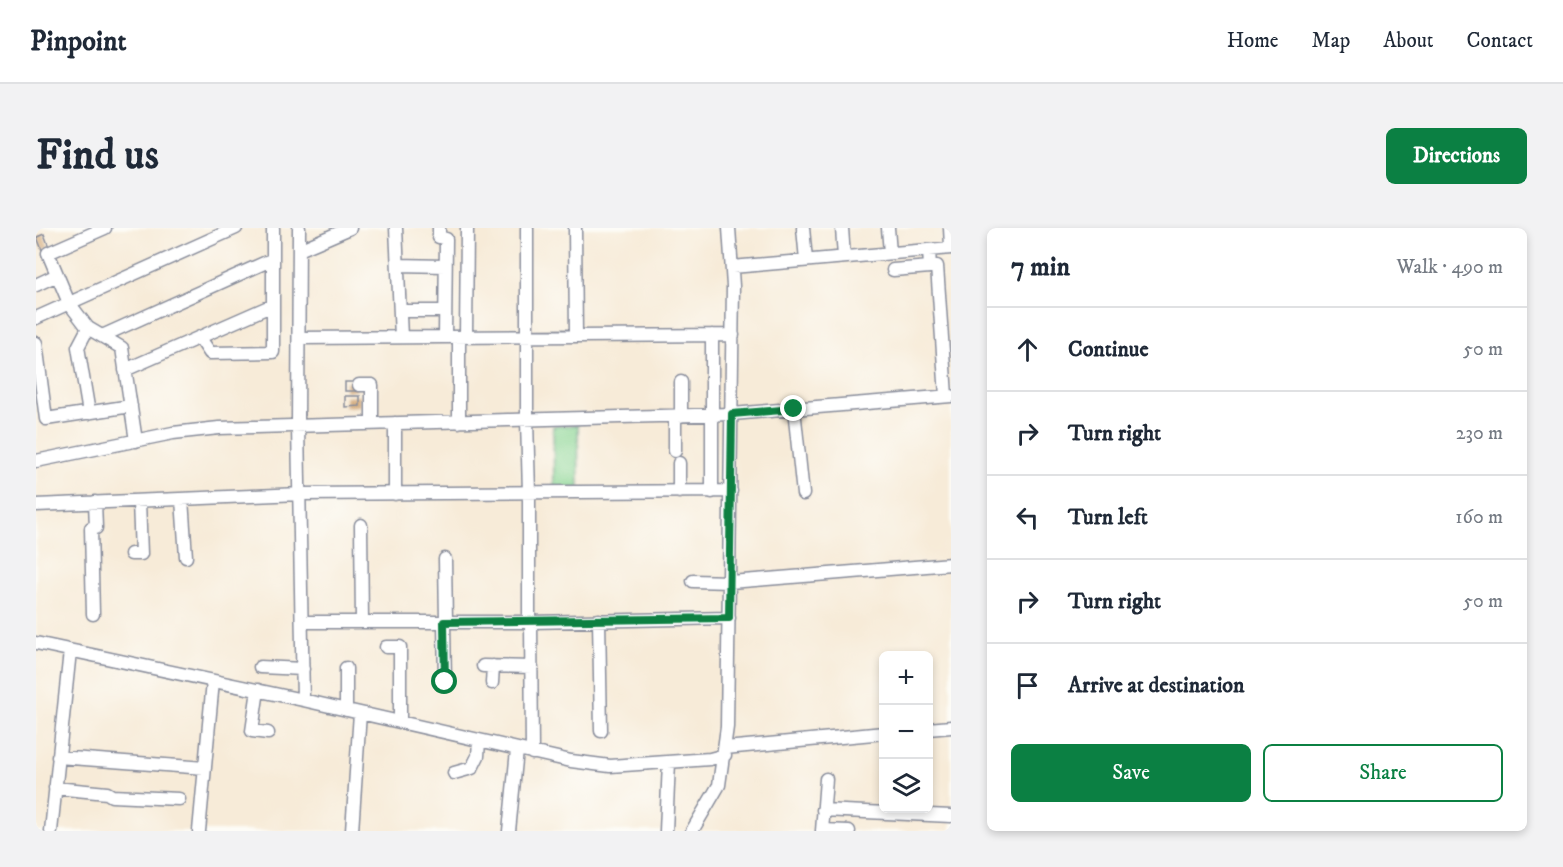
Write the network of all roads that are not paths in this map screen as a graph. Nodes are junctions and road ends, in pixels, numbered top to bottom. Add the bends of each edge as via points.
1 (105, 228) edge
2 (236, 228) edge
3 (273, 228) edge
4 (299, 228) edge
5 (350, 228) edge
6 (396, 228) edge
7 (439, 228) edge
8 (467, 228) edge
9 (527, 228) edge
10 (575, 228) edge
11 (729, 228) edge
12 (803, 228) edge
13 (842, 228) edge
14 (888, 228) edge
15 (950, 228) edge
16 (951, 247) edge
17 (299, 250) junction
18 (929, 250) junction
19 (890, 253) junction
20 (844, 257) junction
21 (273, 259) junction
22 (806, 260) junction
23 (398, 265) junction
24 (445, 266) junction
25 (732, 267) junction
26 (930, 267) junction
27 (893, 270) dead end
28 (57, 275) junction
29 (36, 285) edge
30 (69, 303) junction
31 (273, 305) junction
32 (400, 310) junction
33 (445, 311) junction
34 (36, 318) edge
35 (88, 328) junction
36 (712, 335) junction
37 (733, 335) junction
38 (102, 336) junction
39 (527, 336) junction
40 (576, 336) junction
41 (401, 337) junction
42 (445, 337) junction
43 (463, 337) junction
44 (200, 338) junction
45 (299, 338) junction
46 (36, 343) edge
47 (125, 370) junction
48 (681, 382) dead end
49 (359, 385) dead end
50 (948, 396) edge
51 (131, 406) junction
52 (794, 409) junction
53 (89, 413) junction
54 (732, 414) junction
55 (713, 415) junction
56 (678, 416) junction
57 (527, 420) junction
58 (459, 422) junction
59 (395, 423) junction
60 (372, 424) junction
61 (298, 426) junction
62 (136, 441) junction
63 (36, 461) edge
64 (679, 492) junction
65 (712, 492) junction
66 (731, 492) junction
67 (300, 494) junction
68 (395, 494) junction
69 (529, 494) junction
70 (803, 494) dead end
71 (182, 499) junction
72 (139, 501) junction
73 (95, 502) junction
74 (36, 505) edge
75 (361, 525) dead end
76 (141, 554) dead end
77 (186, 557) dead end
78 (445, 559) dead end
79 (951, 564) edge
80 (693, 581) dead end
81 (730, 582) junction
82 (93, 614) dead end
83 (729, 618) junction
84 (598, 620) junction
85 (302, 622) junction
86 (362, 622) junction
87 (445, 622) junction
88 (530, 622) junction
89 (36, 643) edge
90 (386, 647) dead end
91 (70, 651) junction
92 (532, 666) junction
93 (260, 667) dead end
94 (346, 668) dead end
95 (303, 669) junction
96 (213, 681) junction
97 (445, 682) dead end
98 (492, 683) dead end
99 (258, 690) junction
100 (303, 700) junction
101 (346, 710) junction
102 (360, 713) junction
103 (400, 723) junction
104 (951, 727) edge
105 (933, 729) edge
106 (602, 731) dead end
107 (268, 733) dead end
108 (879, 734) edge
109 (479, 741) junction
110 (517, 750) junction
111 (725, 752) junction
112 (532, 753) junction
113 (58, 757) junction
114 (669, 762) junction
115 (205, 768) junction
116 (454, 773) dead end
117 (826, 778) dead end
118 (55, 788) junction
119 (179, 799) dead end
120 (824, 810) junction
121 (951, 816) edge
122 (822, 830) edge
123 (51, 831) edge
124 (199, 831) edge
125 (352, 831) edge
126 (509, 831) edge
127 (666, 831) edge
128 (692, 831) edge
129 (849, 831) edge

1 - 28 street via 48,253
2 - 30 street
3 - 21 street
4 - 17 street
5 - 17 street
6 - 23 street
7 - 24 street via 439,237 446,239
8 - 43 street
9 - 39 street
10 - 40 street
11 - 25 street
12 - 22 street
13 - 20 street
14 - 19 street
15 - 16 street
16 - 18 street
17 - 45 street
18 - 19 street
18 - 26 street
19 - 20 street
20 - 22 street
21 - 31 street
21 - 38 street
22 - 25 street
23 - 24 street
23 - 32 street
24 - 33 street
25 - 37 street
26 - 27 street
26 - 50 street via 937,266
28 - 29 street
28 - 30 street
30 - 34 street
30 - 35 street
31 - 44 street
31 - 44 street via 273,352 210,353
32 - 33 street
32 - 41 street
33 - 42 street
35 - 38 street
35 - 53 street via 78,347
36 - 37 street
36 - 40 street
36 - 55 street
37 - 54 street
38 - 47 street via 122,348
39 - 40 street
39 - 43 street
39 - 57 street
41 - 42 street
41 - 45 street
42 - 43 street
43 - 58 street
44 - 47 street
45 - 61 street
46 - 53 street via 46,419
47 - 51 street
48 - 56 street
49 - 60 street via 372,385
50 - 52 street
51 - 53 street
51 - 62 street
52 - 54 street
52 - 70 street
54 - 55 street
54 - 66 street
55 - 56 street
55 - 65 street
56 - 57 street
56 - 64 street
57 - 58 street
57 - 69 street
58 - 59 street
59 - 60 street
59 - 68 street
60 - 61 street
61 - 62 street via 219,428
61 - 67 street
62 - 63 street
64 - 65 street
64 - 69 street
65 - 66 street
66 - 81 street
67 - 68 street
67 - 71 street
67 - 85 street
68 - 69 street
69 - 88 street
71 - 72 street
71 - 77 street
72 - 73 street
72 - 76 street
73 - 74 street
73 - 82 street via 96,528 91,528
75 - 86 street
78 - 87 street
79 - 81 street
80 - 81 street
81 - 83 street
83 - 84 street
83 - 111 street
84 - 88 street
84 - 106 street
85 - 86 street
85 - 95 street
86 - 87 street
87 - 88 street
87 - 97 street
88 - 92 street
89 - 91 street
90 - 103 street via 399,647
91 - 96 street
91 - 113 street
92 - 98 street via 488,666
92 - 112 street
93 - 95 street
94 - 101 street
95 - 100 street
96 - 99 street
96 - 115 street
99 - 100 street
99 - 107 street via 252,731
100 - 101 street
101 - 102 street
102 - 103 street
102 - 125 street
103 - 109 street
104 - 105 street
108 - 111 street
109 - 110 street
109 - 116 street via 472,768
110 - 112 street
110 - 126 street
111 - 114 street via 711,759
111 - 128 street via 719,785
112 - 114 street via 610,766
113 - 115 street
113 - 118 street
114 - 127 street
115 - 124 street
117 - 120 street
118 - 119 street
118 - 123 street
120 - 121 street
120 - 122 street
122 - 129 street

